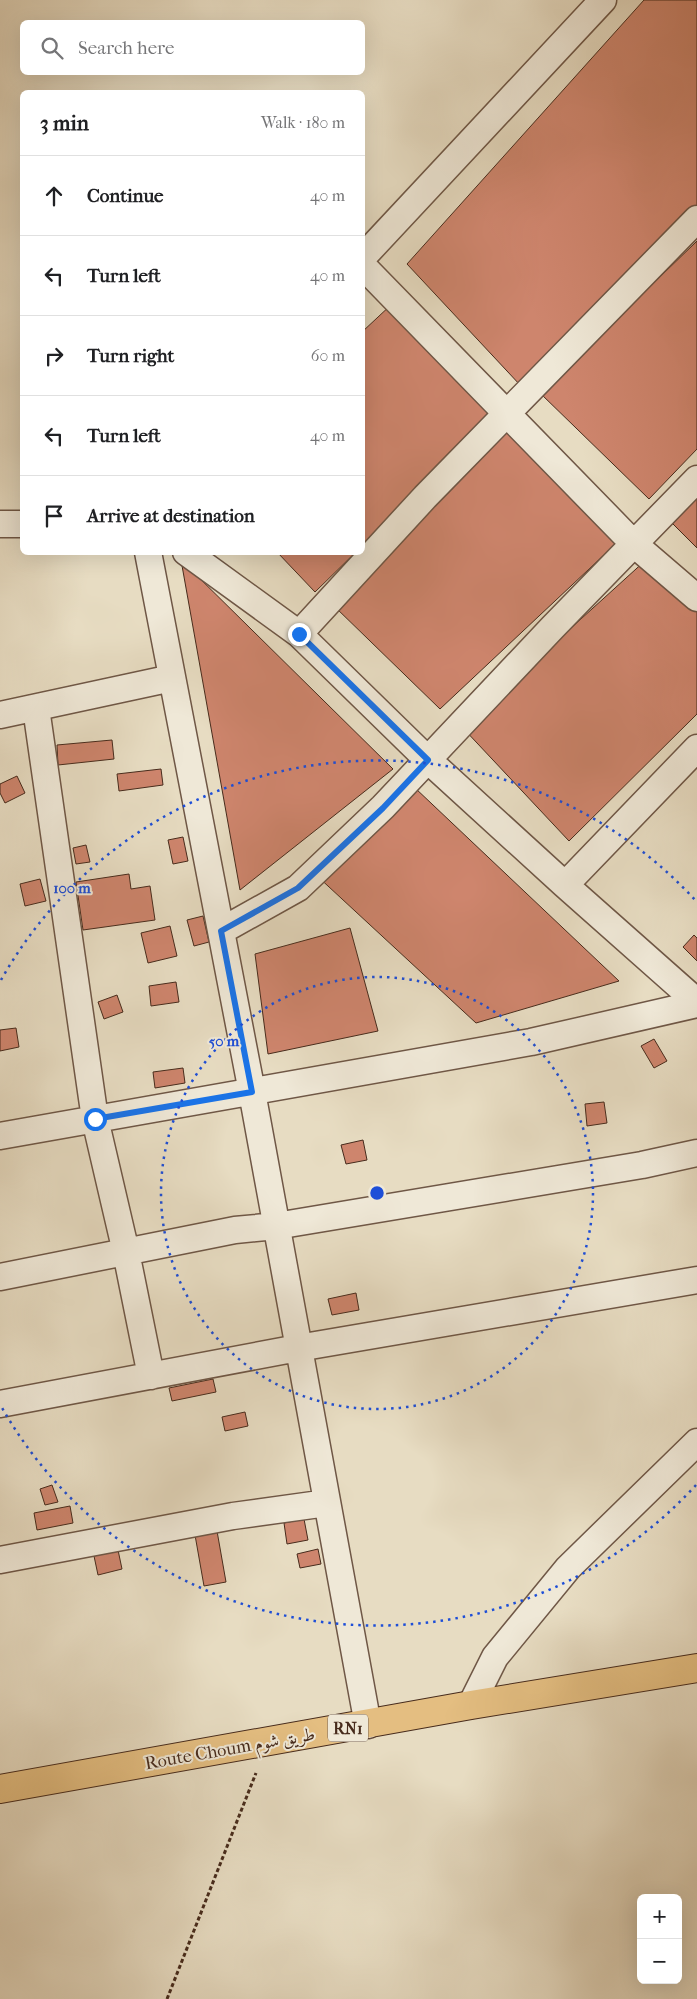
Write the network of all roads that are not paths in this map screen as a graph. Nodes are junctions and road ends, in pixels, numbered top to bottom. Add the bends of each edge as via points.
1 (603, 0) edge
2 (697, 219) edge
3 (365, 255) edge
4 (365, 268) edge
5 (506, 414) junction
6 (697, 479) edge
7 (0, 524) edge
8 (20, 524) edge
9 (634, 544) junction
10 (149, 555) edge
11 (190, 555) edge
12 (697, 598) edge
13 (299, 634) junction
14 (172, 678) junction
15 (36, 708) junction
16 (0, 715) edge
17 (697, 748) edge
18 (428, 760) junction
19 (565, 886) junction
20 (221, 931) junction
21 (697, 1003) edge
22 (252, 1092) junction
23 (95, 1119) junction
24 (0, 1136) edge
25 (697, 1153) edge
26 (276, 1226) junction
27 (126, 1252) junction
28 (0, 1277) edge
29 (697, 1280) edge
30 (298, 1348) junction
31 (151, 1376) junction
32 (0, 1404) edge
33 (697, 1442) edge
34 (327, 1504) junction
35 (0, 1560) edge
36 (697, 1668) edge
37 (471, 1705) junction
38 (368, 1725) junction
39 (0, 1789) edge

1 - 3 street
2 - 5 street
4 - 5 street
5 - 9 street
5 - 13 street
6 - 9 street
7 - 8 street
9 - 12 street
9 - 18 street
10 - 14 street
11 - 13 street
13 - 18 street
14 - 15 street
14 - 20 street
15 - 16 street
15 - 23 street
17 - 19 street
18 - 19 street
18 - 20 street via 383,808 298,888
19 - 21 street
20 - 22 street
21 - 22 street via 531,1042
22 - 23 street
22 - 26 street
23 - 24 street
23 - 27 street
25 - 26 street
26 - 27 street via 235,1230
26 - 30 street
27 - 28 street
27 - 31 street
29 - 30 street
30 - 31 street
30 - 34 street
31 - 32 street
33 - 37 street via 568,1568 495,1657
34 - 35 street via 233,1516
34 - 38 street
36 - 37 highway, Route Choum طريق شوم / RN1
37 - 38 highway, Route Choum طريق شوم / RN1
38 - 39 highway, Route Choum طريق شوم / RN1

